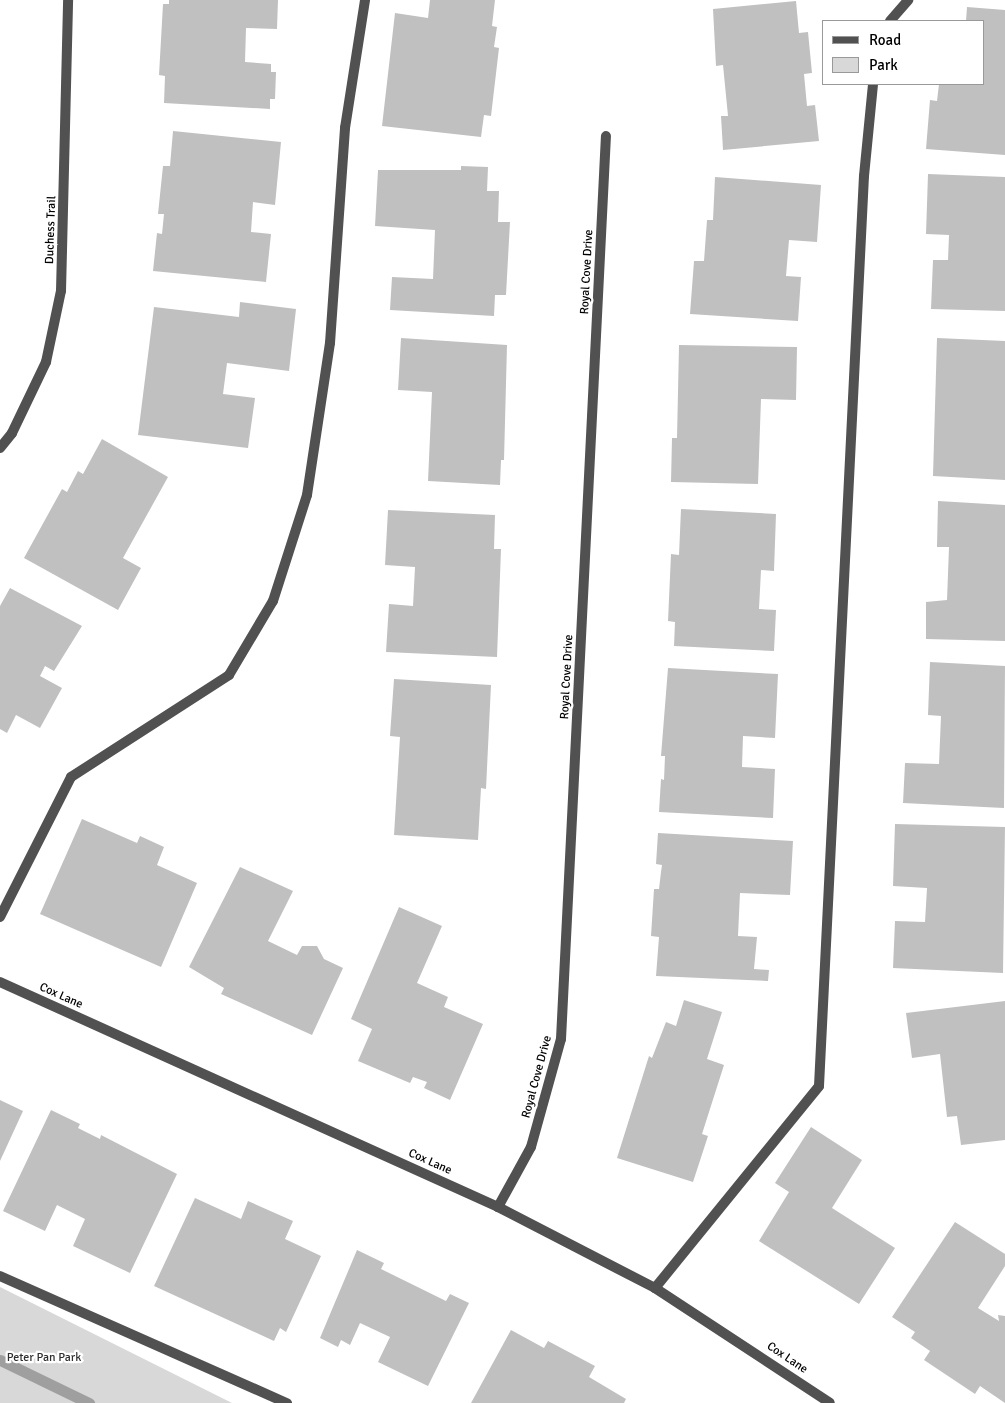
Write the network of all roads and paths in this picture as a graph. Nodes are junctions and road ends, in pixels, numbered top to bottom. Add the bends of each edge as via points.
1 (68, 0) edge
2 (365, 0) edge
3 (908, 0) edge
4 (891, 20) edge
5 (873, 85) edge
6 (606, 136) dead end
7 (0, 448) edge
8 (0, 917) edge
9 (0, 982) edge
10 (498, 1207) junction
11 (0, 1276) edge
12 (655, 1288) junction
13 (287, 1403) edge
14 (830, 1403) edge

1 - 7 street, Duchess Trail via 61,292 46,362 12,433
2 - 8 street via 345,128 330,344 309,486 273,601 229,675 70,777
3 - 4 street
5 - 12 street via 864,176 819,1086
6 - 10 street, Royal Cove Drive via 561,1039 531,1147
9 - 10 street, Cox Lane
10 - 12 street, Cox Lane
11 - 13 street
12 - 14 street, Cox Lane

